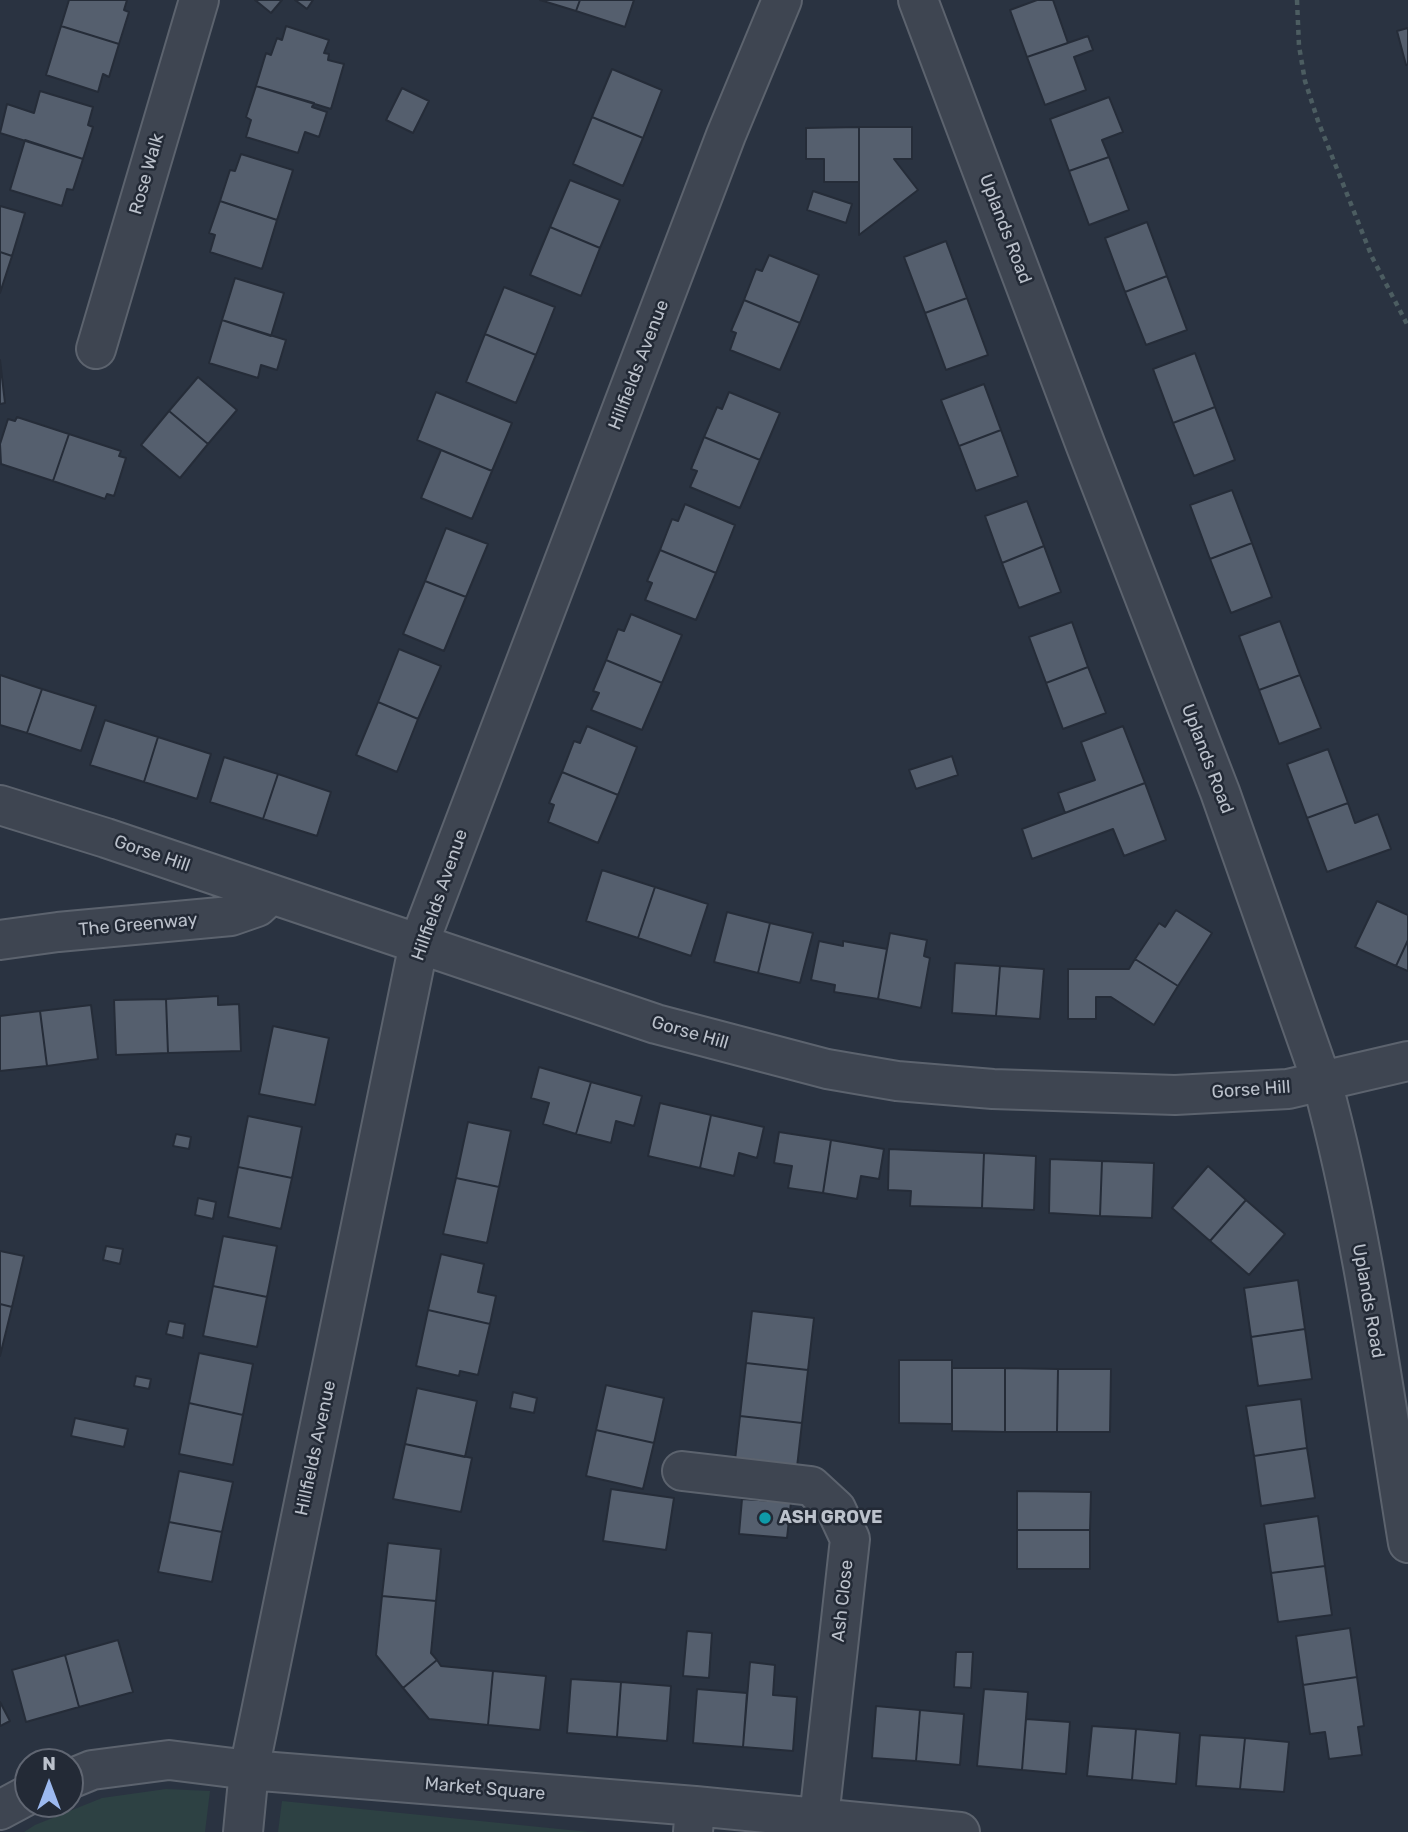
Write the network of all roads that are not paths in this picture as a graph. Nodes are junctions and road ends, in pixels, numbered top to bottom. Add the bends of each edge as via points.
1 (199, 0) edge
2 (782, 0) edge
3 (918, 0) edge
4 (96, 349) dead end
5 (0, 805) edge
6 (270, 895) junction
7 (0, 940) edge
8 (419, 943) junction
9 (1408, 1061) edge
10 (1322, 1082) junction
11 (682, 1471) dead end
12 (1408, 1543) edge
13 (249, 1770) junction
14 (84, 1773) edge
15 (820, 1818) junction
16 (694, 1819) edge
17 (243, 1832) edge
18 (960, 1832) edge

1 - 4 street, Rose Walk
2 - 8 street, Hillfields Avenue via 726,135
3 - 10 street, Uplands Road via 1220,792
5 - 6 street, Gorse Hill
6 - 7 street, The Greenway via 257,907 231,916
6 - 8 street, Gorse Hill
8 - 10 street, Gorse Hill via 656,1024 827,1069 897,1081 1175,1095 1247,1093
8 - 13 street, Hillfields Avenue
9 - 10 street, Gorse Hill
10 - 12 street, Uplands Road via 1367,1296
11 - 15 street, Ash Close via 811,1486 836,1509 850,1539
13 - 14 street, Market Square via 169,1760
13 - 16 street, Market Square
13 - 17 street, Hillfields Avenue
15 - 16 street
15 - 18 street

